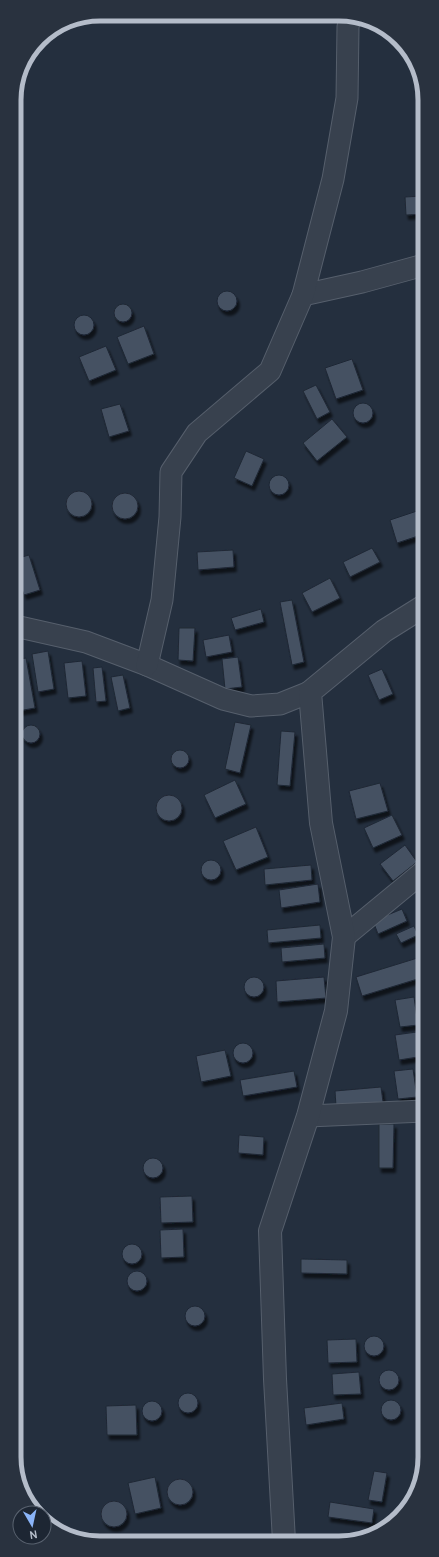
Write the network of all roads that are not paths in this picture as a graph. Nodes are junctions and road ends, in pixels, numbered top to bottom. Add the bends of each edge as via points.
1 (349, 22) edge
2 (418, 267) edge
3 (303, 295) junction
4 (418, 610) edge
5 (21, 627) edge
6 (147, 664) junction
7 (310, 692) junction
8 (418, 876) edge
9 (344, 937) junction
10 (418, 1111) edge
11 (308, 1116) junction
12 (284, 1536) edge

1 - 3 street via 347,98 334,171
2 - 3 street
3 - 6 street via 270,371 197,433 171,472 170,517 162,600
4 - 7 street via 384,631
5 - 6 street via 86,642
6 - 7 street via 223,699 251,706 280,704
7 - 9 street via 321,823
8 - 9 street
9 - 11 street via 336,1011
10 - 11 street
11 - 12 street via 270,1231

